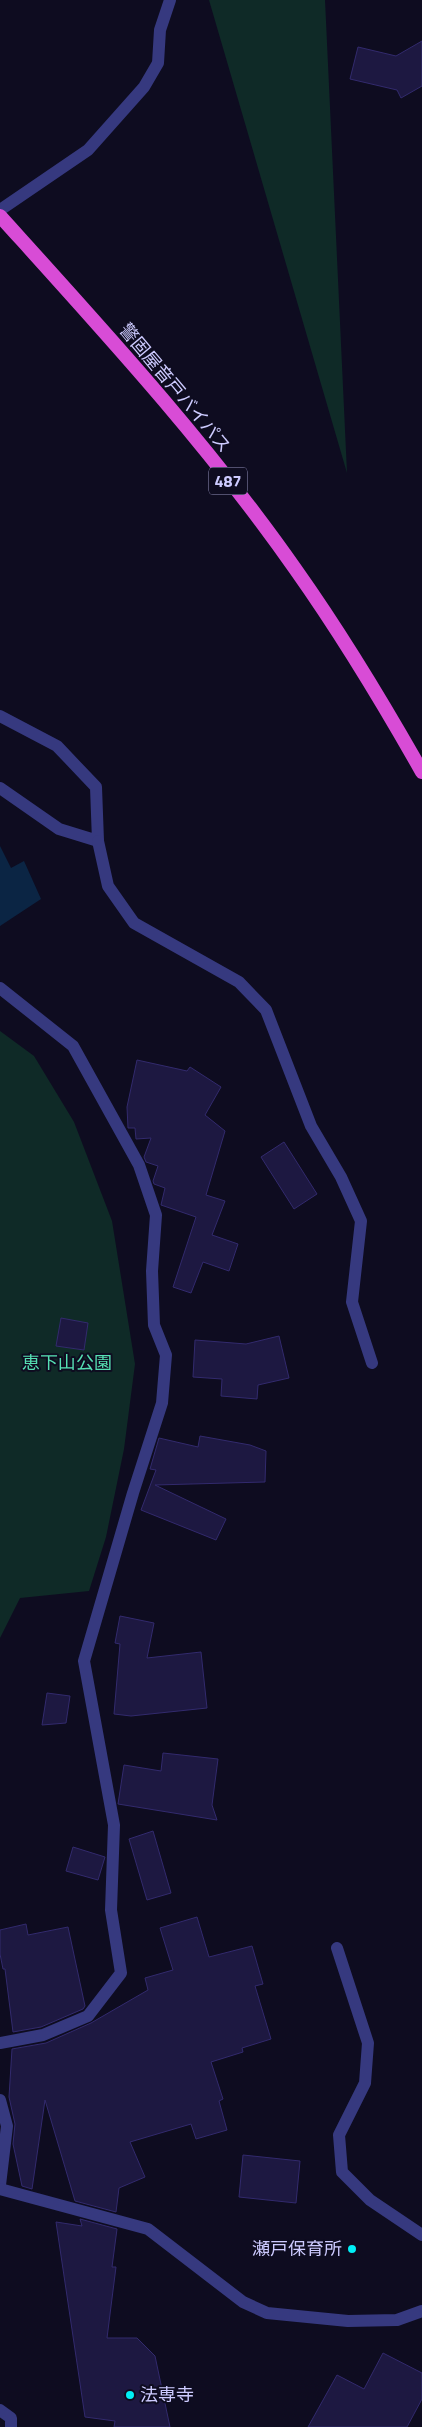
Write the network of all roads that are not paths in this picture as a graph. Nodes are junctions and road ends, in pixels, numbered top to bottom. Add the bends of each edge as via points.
1 (170, 0) edge
2 (0, 210) edge
3 (0, 216) edge
4 (0, 716) edge
5 (422, 772) edge
6 (0, 788) edge
7 (98, 841) junction
8 (0, 988) edge
9 (372, 1362) dead end
10 (337, 1948) dead end
11 (0, 2043) edge
12 (0, 2100) edge
13 (0, 2185) edge
14 (0, 2189) edge
15 (422, 2235) edge
16 (422, 2312) edge
17 (0, 2410) edge
18 (11, 2427) edge

1 - 2 street via 160,30 158,63 144,87 88,150
3 - 5 highway, 警固屋音戸バイパス / 487 via 172,411 240,496 295,569 358,662
4 - 7 street via 57,746 96,787
6 - 7 street via 59,829
7 - 9 street via 108,886 134,923 239,982 266,1010 311,1126 341,1177 361,1221 352,1302
8 - 11 street via 73,1046 139,1165 156,1214 152,1271 154,1325 166,1355 162,1403 84,1661 114,1824 111,1910 120,1973 88,2016 43,2035
10 - 15 street via 368,2043 365,2083 338,2135 342,2172 370,2200
12 - 13 street via 7,2126
14 - 16 street via 148,2230 243,2302 267,2313 348,2321 397,2320
17 - 18 street via 11,2418

